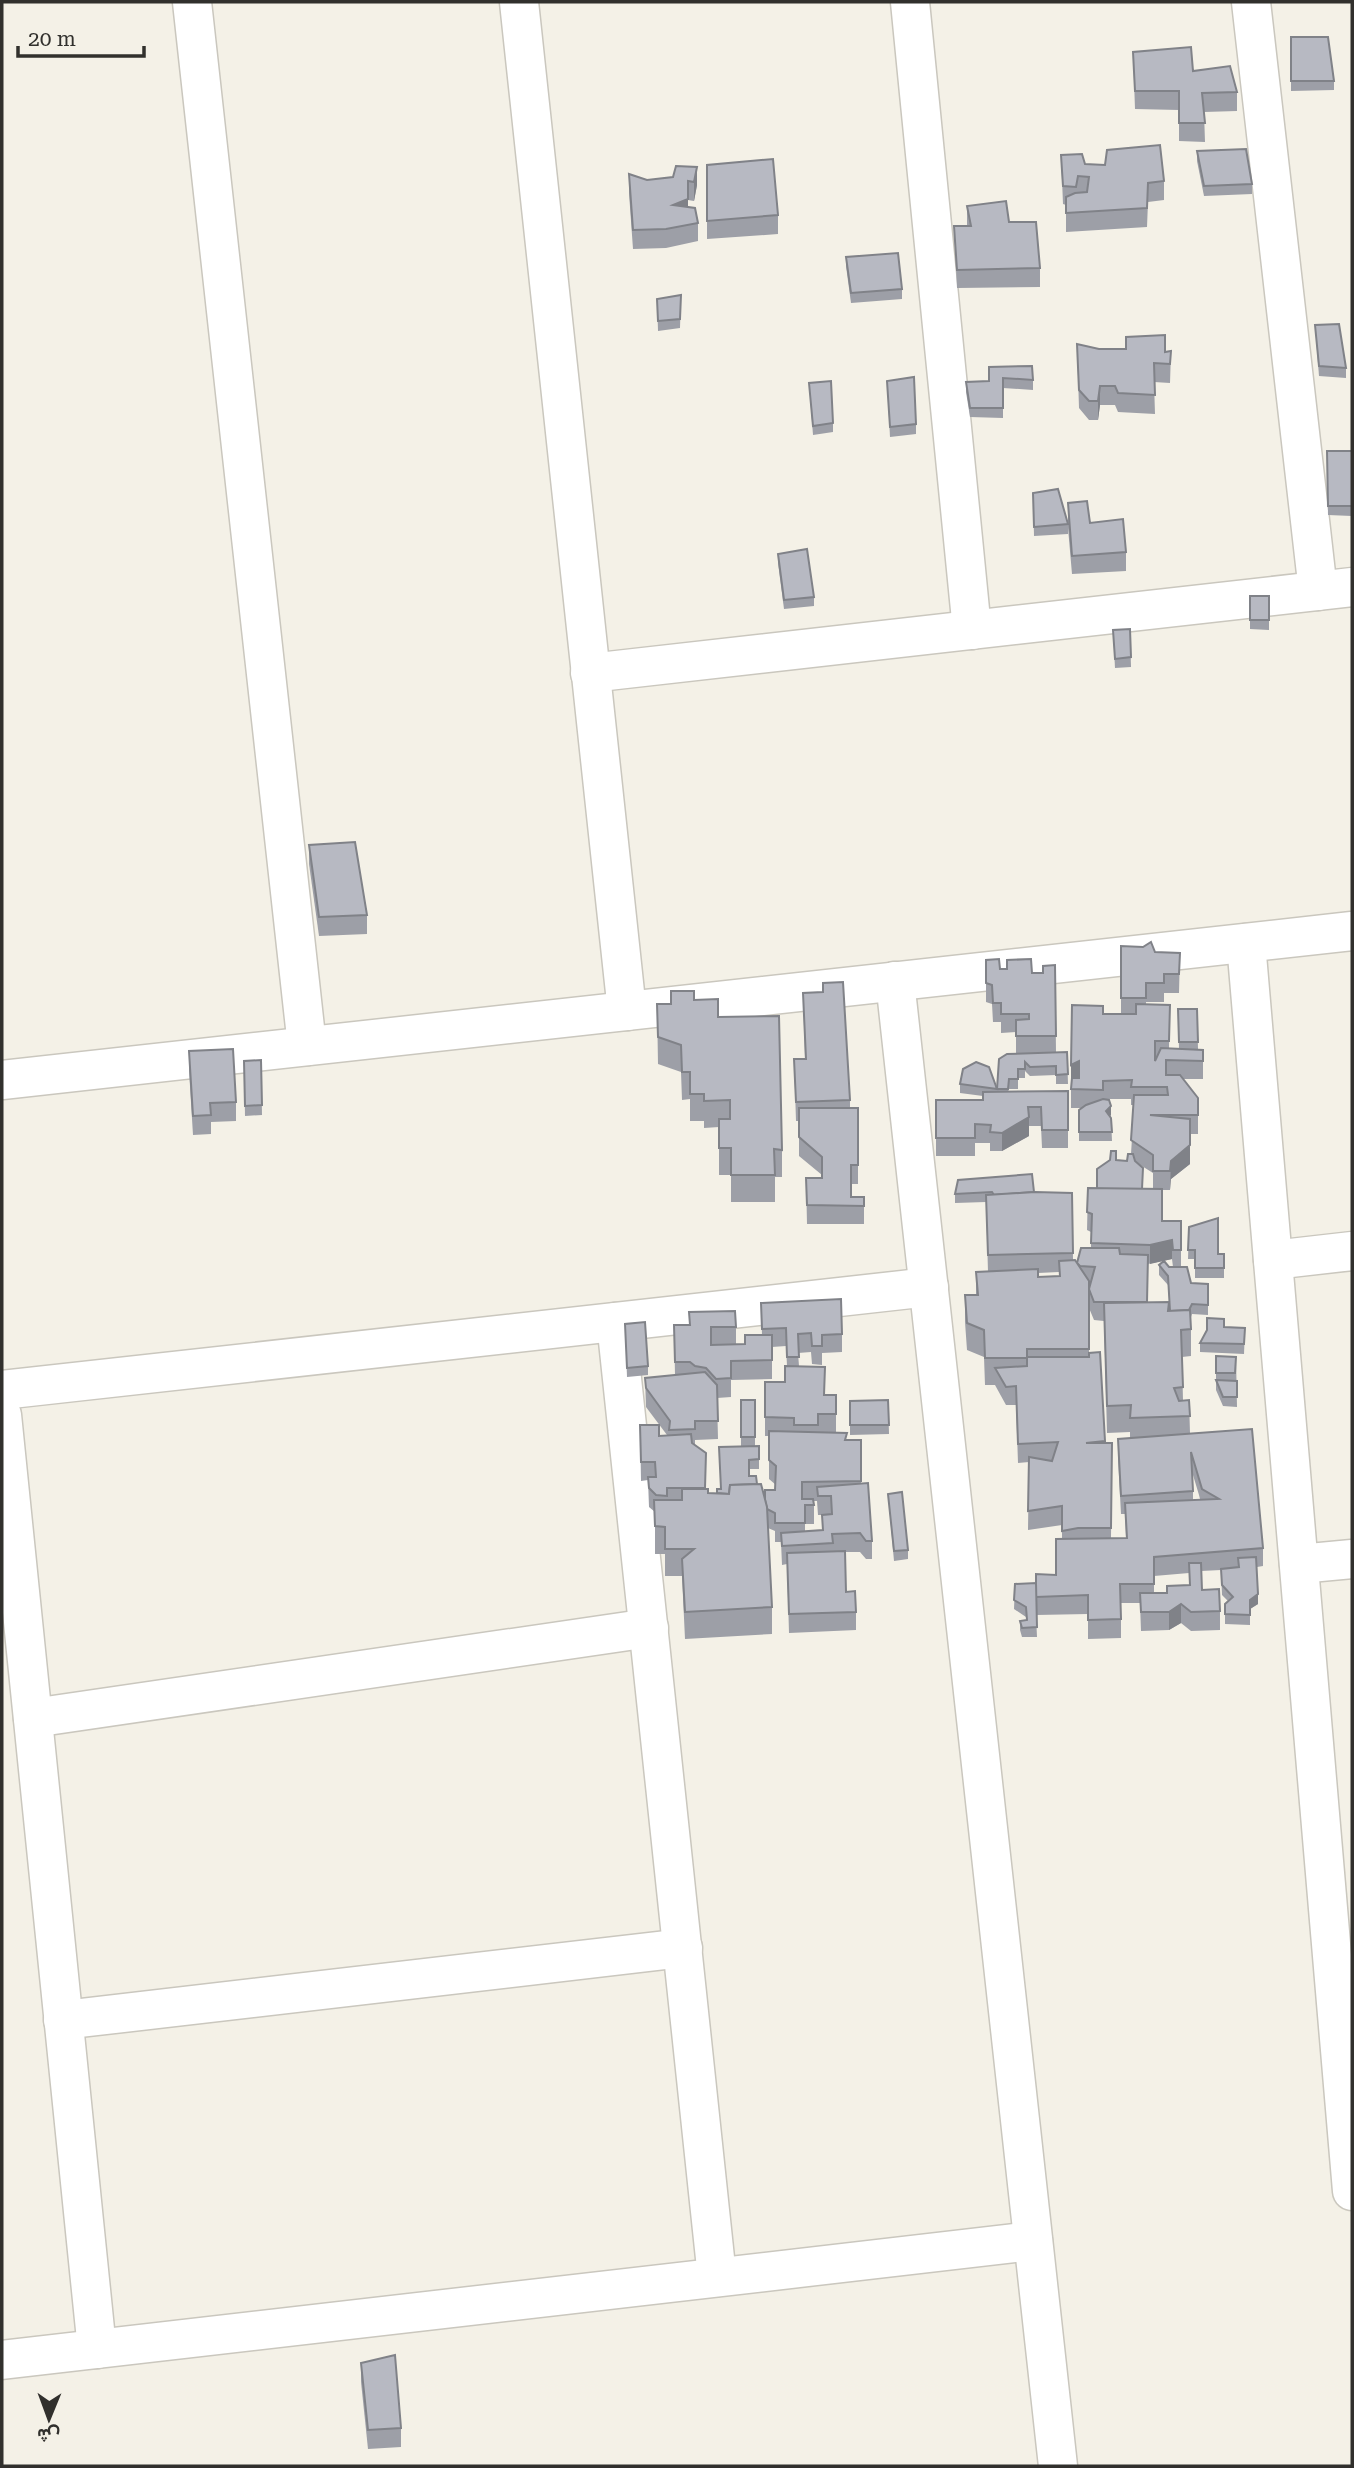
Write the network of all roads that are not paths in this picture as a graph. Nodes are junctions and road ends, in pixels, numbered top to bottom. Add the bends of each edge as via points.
1 (192, 2) edge
2 (519, 2) edge
3 (910, 2) edge
4 (1251, 2) edge
5 (1335, 589) edge
6 (972, 630) junction
7 (590, 673) junction
8 (1352, 931) edge
9 (1245, 943) junction
10 (895, 981) junction
11 (627, 1011) junction
12 (307, 1046) junction
13 (2, 1080) edge
14 (1352, 1251) edge
15 (1273, 1260) junction
16 (929, 1287) junction
17 (616, 1322) junction
18 (2, 1390) edge
19 (2, 1415) edge
20 (1352, 1559) edge
21 (1299, 1564) junction
22 (649, 1628) junction
23 (33, 1718) junction
24 (683, 1948) junction
25 (63, 2020) junction
26 (1352, 2191) edge
27 (1033, 2241) junction
28 (718, 2277) junction
29 (97, 2349) junction
30 (2, 2360) edge
31 (1058, 2466) edge

1 - 12 street
2 - 7 street
3 - 6 street
4 - 5 street
5 - 6 street
6 - 7 street
7 - 11 street
8 - 9 street
9 - 10 street
9 - 15 street
10 - 11 street
10 - 16 street
11 - 12 street
12 - 13 street
14 - 15 street
15 - 21 street
16 - 17 street
16 - 27 street
17 - 18 street
17 - 22 street
19 - 23 street
20 - 21 street
21 - 26 street
22 - 23 street
22 - 24 street
23 - 25 street
24 - 25 street
24 - 28 street
25 - 29 street
27 - 28 street
27 - 31 street
28 - 29 street
29 - 30 street

